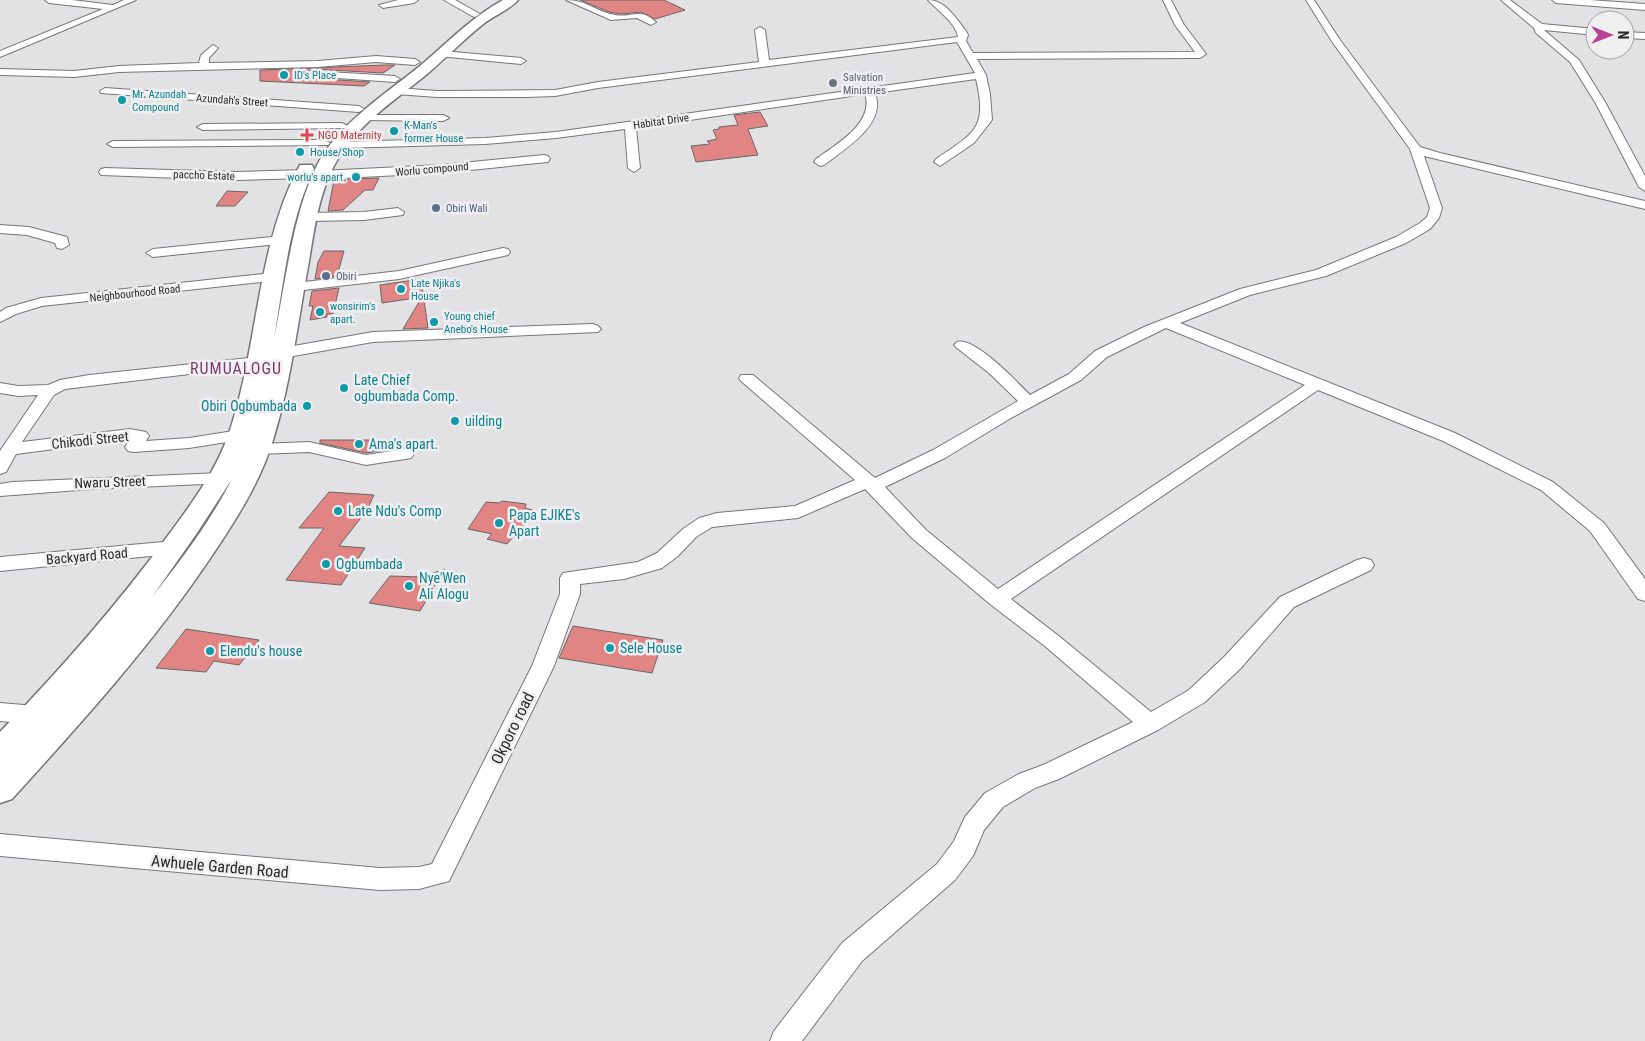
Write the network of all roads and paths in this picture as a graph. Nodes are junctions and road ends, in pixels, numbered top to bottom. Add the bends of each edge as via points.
1 (49, 0) edge
2 (132, 0) edge
3 (414, 0) edge
4 (448, 0) edge
5 (499, 0) edge
6 (512, 0) edge
7 (570, 0) edge
8 (932, 0) edge
9 (1167, 0) edge
10 (1310, 0) edge
11 (1505, 0) edge
12 (1556, 0) edge
13 (383, 5) dead end
14 (115, 7) junction
15 (1645, 7) edge
16 (476, 14) junction
17 (651, 22) dead end
18 (1540, 27) junction
19 (760, 30) dead end
20 (1585, 31) edge
21 (962, 39) junction
22 (213, 48) dead end
23 (0, 54) edge
24 (442, 54) junction
25 (970, 56) junction
26 (521, 61) dead end
27 (415, 62) junction
28 (764, 64) junction
29 (206, 66) junction
30 (0, 72) edge
31 (310, 74) dead end
32 (981, 75) junction
33 (396, 85) junction
34 (869, 90) junction
35 (105, 91) dead end
36 (362, 114) junction
37 (443, 118) dead end
38 (630, 126) junction
39 (203, 127) dead end
40 (335, 138) junction
41 (113, 144) dead end
42 (1416, 149) junction
43 (544, 160) dead end
44 (820, 162) dead end
45 (940, 162) dead end
46 (634, 168) dead end
47 (105, 172) dead end
48 (312, 174) junction
49 (1645, 187) edge
50 (1643, 201) edge
51 (398, 212) dead end
52 (309, 217) junction
53 (0, 229) edge
54 (282, 240) junction
55 (62, 246) dead end
56 (503, 252) dead end
57 (153, 253) dead end
58 (273, 277) junction
59 (295, 287) junction
60 (0, 318) edge
61 (1166, 323) junction
62 (592, 329) dead end
63 (962, 345) dead end
64 (282, 353) junction
65 (258, 362) junction
66 (747, 378) dead end
67 (1318, 383) junction
68 (0, 388) edge
69 (51, 390) junction
70 (1028, 402) junction
71 (240, 435) junction
72 (259, 449) junction
73 (6, 451) edge
74 (405, 454) dead end
75 (0, 468) edge
76 (221, 479) junction
77 (870, 483) junction
78 (0, 490) edge
79 (187, 528) junction
80 (217, 528) junction
81 (174, 548) junction
82 (0, 564) edge
83 (1364, 565) dead end
84 (570, 578) joint
85 (1645, 594) edge
86 (998, 599) junction
87 (0, 712) edge
88 (36, 715) junction
89 (1150, 724) junction
90 (0, 753) edge
91 (0, 789) edge
92 (0, 845) edge
93 (440, 873) joint
94 (784, 1041) edge

1 - 14 street
2 - 14 street
3 - 13 street
4 - 16 street
5 - 16 main road
6 - 24 main road via 483,18
7 - 17 street via 611,18 638,15
8 - 21 street via 949,14 961,30
9 - 25 street via 1200,55
10 - 42 street via 1336,41
11 - 18 street
12 - 15 street
14 - 23 street
16 - 27 main road
18 - 20 street
18 - 49 street via 1539,32 1574,60
19 - 28 street
21 - 25 street
21 - 28 street
22 - 29 street via 204,58
24 - 26 street
24 - 33 main road
25 - 32 street
27 - 29 street via 376,59
27 - 33 main road
28 - 33 street via 555,93 444,94
29 - 30 street via 74,74
31 - 33 street
32 - 34 street, Habitat Drive
32 - 45 street via 986,120 970,141
33 - 36 main road
34 - 38 street, Habitat Drive
34 - 44 street via 874,103 871,116 855,134
35 - 36 street, Azundah's Street
36 - 37 street, Azundah's Street
36 - 40 main road
38 - 40 street, Habitat Drive via 485,141
38 - 46 street
39 - 40 street
40 - 41 street, Habitat Drive
40 - 48 main road
42 - 50 street
42 - 61 street via 1436,208 1434,218 1425,226 1321,273 1246,292
43 - 48 street, Worlu compound via 441,170
47 - 48 street, paccho Estate via 236,176
48 - 52 main road
48 - 54 main road
51 - 52 street
52 - 59 main road
53 - 55 street via 29,231 62,240
54 - 57 street
54 - 58 main road
56 - 59 street via 399,275
58 - 60 street, Neighbourhood Road via 41,302 11,311
58 - 65 main road
59 - 64 main road
61 - 67 street
61 - 70 street via 1101,354 1075,376
62 - 64 street via 383,337
63 - 70 street via 995,370
64 - 72 main road
65 - 69 street via 89,380 60,385
65 - 71 main road
66 - 77 street
67 - 85 street via 1449,437 1547,486 1597,527
67 - 86 street
68 - 69 street
69 - 73 street
70 - 77 street via 939,454
71 - 73 street, Chikodi Street via 134,447 140,436 130,434
71 - 76 main road
72 - 74 street via 309,447 366,460
72 - 80 main road
73 - 75 street
76 - 78 street, Nwaru Street via 90,482 15,486
76 - 79 main road
77 - 84 street via 798,512 705,522 690,530 673,550 656,562 626,572
77 - 86 street via 919,534
79 - 80 street
79 - 81 main road
80 - 91 main road via 126,649
81 - 82 street, Backyard Road
81 - 88 main road via 98,646
83 - 89 street via 1287,602 1197,696
84 - 93 street, Okporo road via 570,594 543,666
86 - 89 street
87 - 88 street
88 - 90 main road
89 - 94 street via 1027,781 994,800 974,824 964,848 946,872 852,952
92 - 93 street, Awhuele Garden Road via 380,879 419,878

